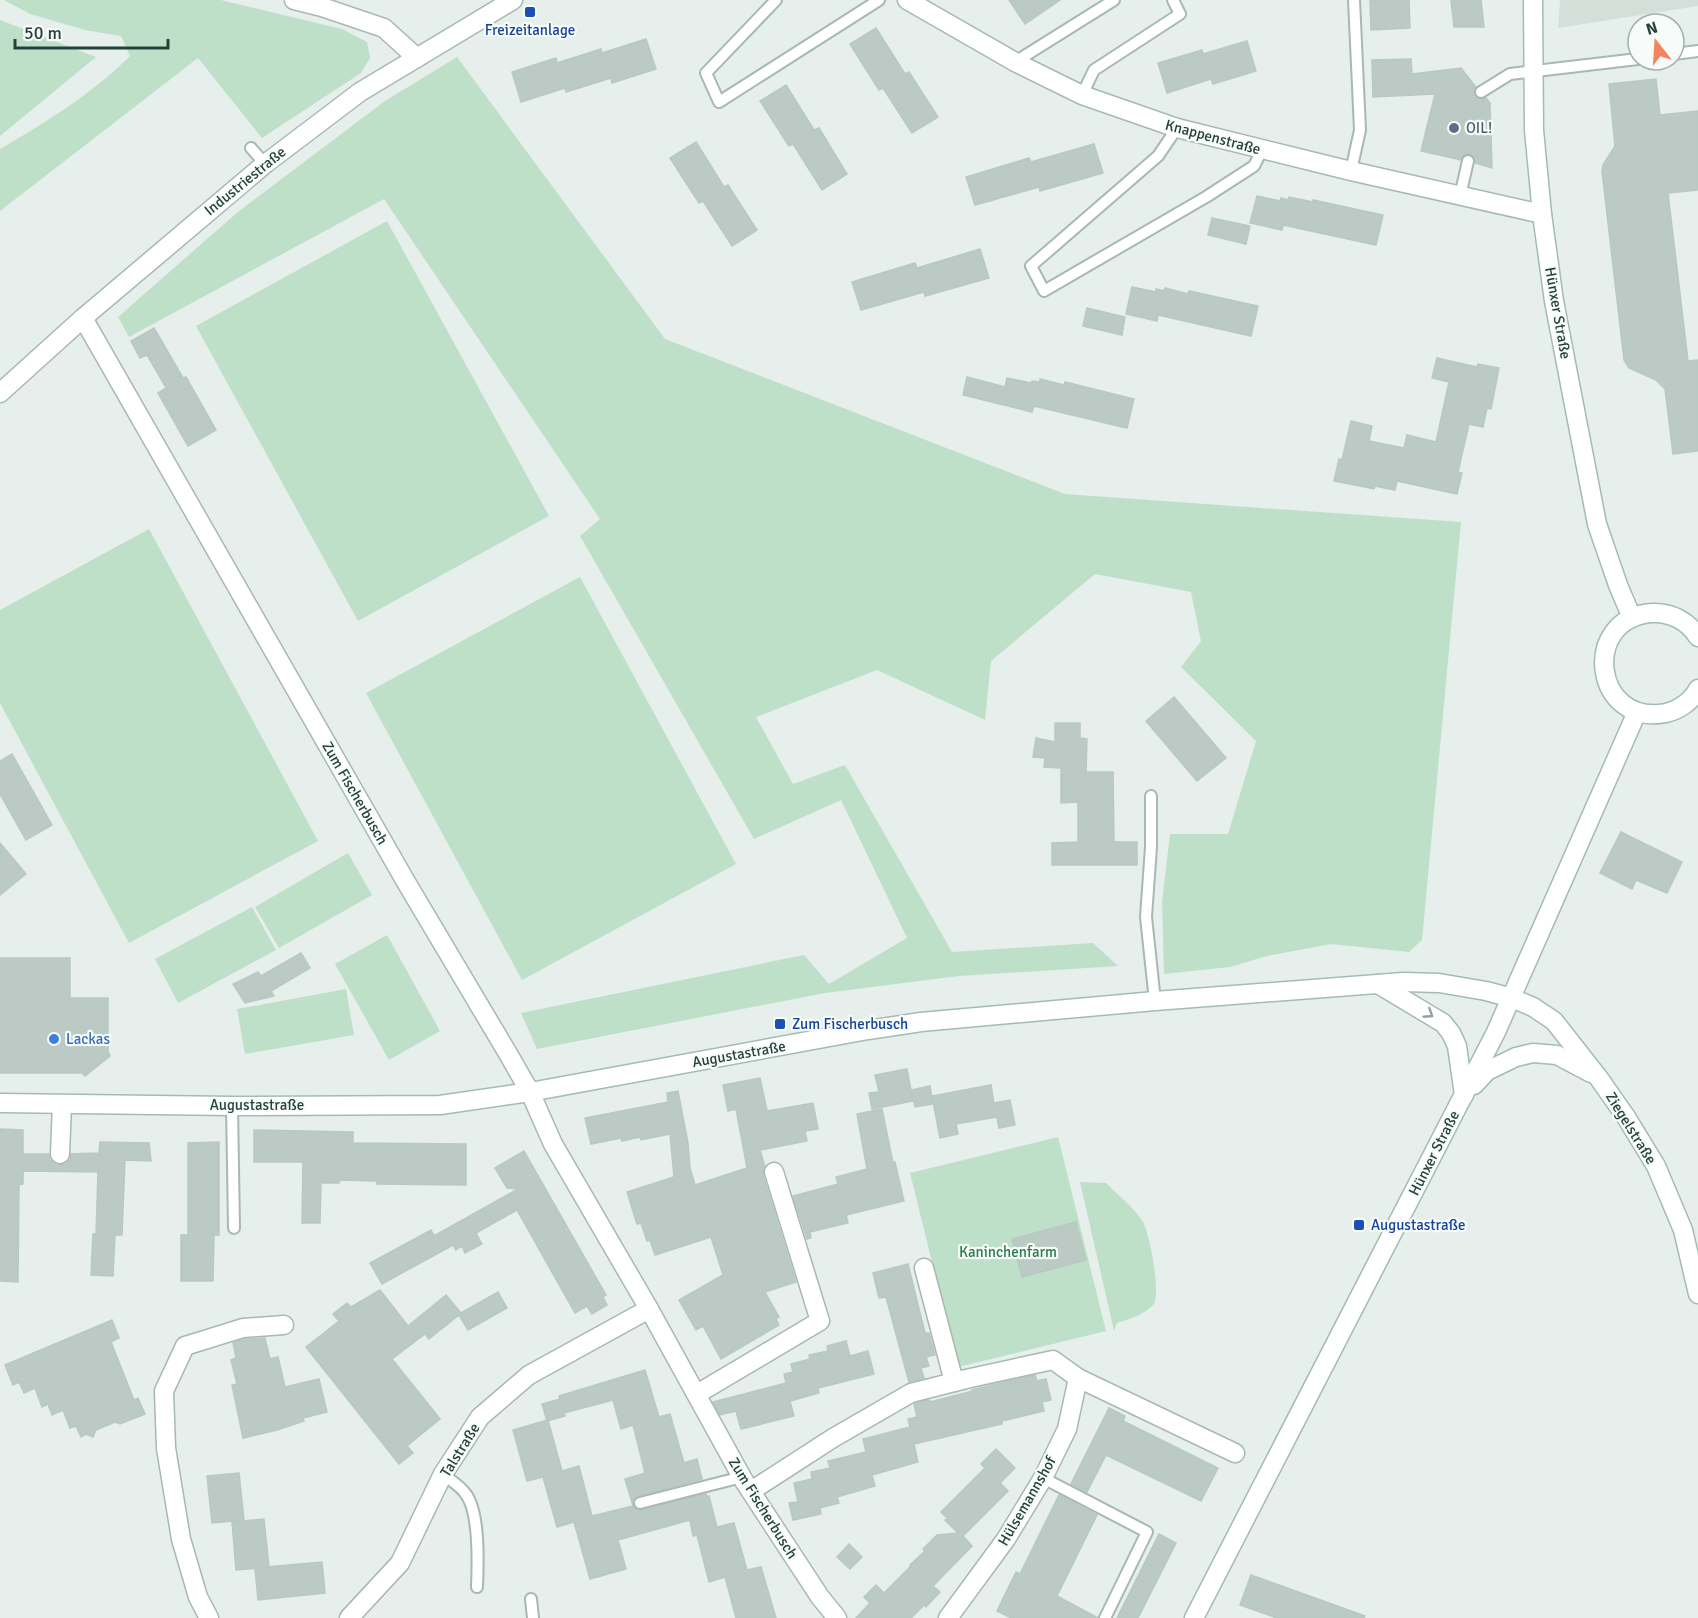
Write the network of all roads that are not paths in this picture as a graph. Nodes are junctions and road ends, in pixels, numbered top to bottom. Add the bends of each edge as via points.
1 (294, 0) edge
2 (513, 0) edge
3 (776, 0) edge
4 (879, 0) edge
5 (907, 0) edge
6 (1114, 0) edge
7 (1173, 0) edge
8 (1354, 0) edge
9 (1533, 0) edge
10 (417, 58) junction
11 (1626, 60) edge
12 (1015, 62) junction
13 (1534, 72) junction
14 (1481, 92) dead end
15 (1082, 95) junction
16 (1177, 128) junction
17 (250, 148) dead end
18 (1262, 150) junction
19 (1468, 161) dead end
20 (265, 164) junction
21 (1351, 171) junction
22 (1460, 196) junction
23 (1542, 214) junction
24 (83, 318) junction
25 (0, 393) edge
26 (1632, 618) junction
27 (1698, 637) edge
28 (1698, 689) edge
29 (1637, 712) junction
30 (1150, 796) dead end
31 (1378, 984) junction
32 (1512, 998) junction
33 (1155, 1000) junction
34 (1598, 1077) junction
35 (530, 1092) junction
36 (1464, 1095) junction
37 (0, 1103) edge
38 (62, 1104) junction
39 (232, 1106) junction
40 (60, 1154) dead end
41 (774, 1172) dead end
42 (234, 1228) dead end
43 (924, 1268) dead end
44 (1698, 1294) edge
45 (648, 1310) junction
46 (284, 1325) dead end
47 (1078, 1378) junction
48 (954, 1382) junction
49 (696, 1394) junction
50 (1235, 1453) dead end
51 (443, 1474) junction
52 (1043, 1478) junction
53 (746, 1484) junction
54 (640, 1503) dead end
55 (477, 1587) dead end
56 (531, 1599) dead end
57 (955, 1616) edge
58 (209, 1618) edge
59 (349, 1618) edge
60 (533, 1618) edge
61 (837, 1618) edge
62 (1105, 1618) edge
63 (1194, 1618) edge

1 - 10 street via 384,28
2 - 10 street, Industriestraße
3 - 4 lane via 706,73 719,102
5 - 12 street, Knappenstraße
6 - 12 lane
7 - 15 lane via 1180,14 1094,70
8 - 21 lane via 1360,130
9 - 13 street, Hünxer Straße
10 - 20 street, Industriestraße via 360,92
11 - 13 lane
12 - 15 street, Knappenstraße
13 - 14 lane via 1510,74
13 - 23 street, Hünxer Straße via 1534,130
15 - 16 street, Knappenstraße
16 - 18 street, Knappenstraße
16 - 18 lane via 1158,156 1031,266 1044,291 1254,166
17 - 20 lane
18 - 21 street, Knappenstraße
19 - 22 lane
20 - 24 street, Industriestraße
21 - 22 street, Knappenstraße
22 - 23 street, Knappenstraße
23 - 26 street, Hünxer Straße via 1554,301 1597,524
24 - 25 street, Industriestraße
24 - 35 street, Zum Fischerbusch
26 - 27 street via 1659,612 1673,616
26 - 29 street via 1607,643 1603,659 1604,676 1611,691 1622,704
28 - 29 street via 1684,706 1669,712
29 - 32 street, Hünxer Straße
30 - 33 lane via 1146,917
31 - 32 street, Augustastraße via 1439,983
31 - 33 street, Augustastraße
31 -> 36 street via 1443,1023 1451,1033 1457,1046
32 - 34 street, Ziegelstraße via 1554,1021
32 - 36 street, Hünxer Straße
33 - 35 street, Augustastraße via 921,1022
34 - 36 street via 1557,1055 1533,1053 1487,1071
34 - 44 street, Ziegelstraße via 1656,1166 1683,1230
35 - 39 street, Augustastraße via 440,1105
35 - 45 street, Zum Fischerbusch via 553,1144
36 - 63 street, Hünxer Straße
37 - 38 street, Augustastraße
38 - 39 street, Augustastraße
38 - 40 street
39 - 42 lane
41 - 49 street via 820,1321
43 - 48 street
45 - 49 street, Zum Fischerbusch
45 - 51 street, Talstraße via 529,1375 480,1418
46 - 58 street via 243,1328 185,1346 164,1390 165,1448 181,1539 198,1597
47 - 48 street via 1053,1360
47 - 50 street
47 - 52 street, Hülsemannshof via 1067,1429
48 - 53 street via 911,1394
49 - 53 street, Zum Fischerbusch
51 - 55 lane via 466,1493 474,1513
51 - 59 street, Talstraße via 400,1563
52 - 57 street, Hülsemannshof
52 - 62 lane via 1147,1532
53 - 54 lane
53 - 61 street, Zum Fischerbusch
56 - 60 lane

